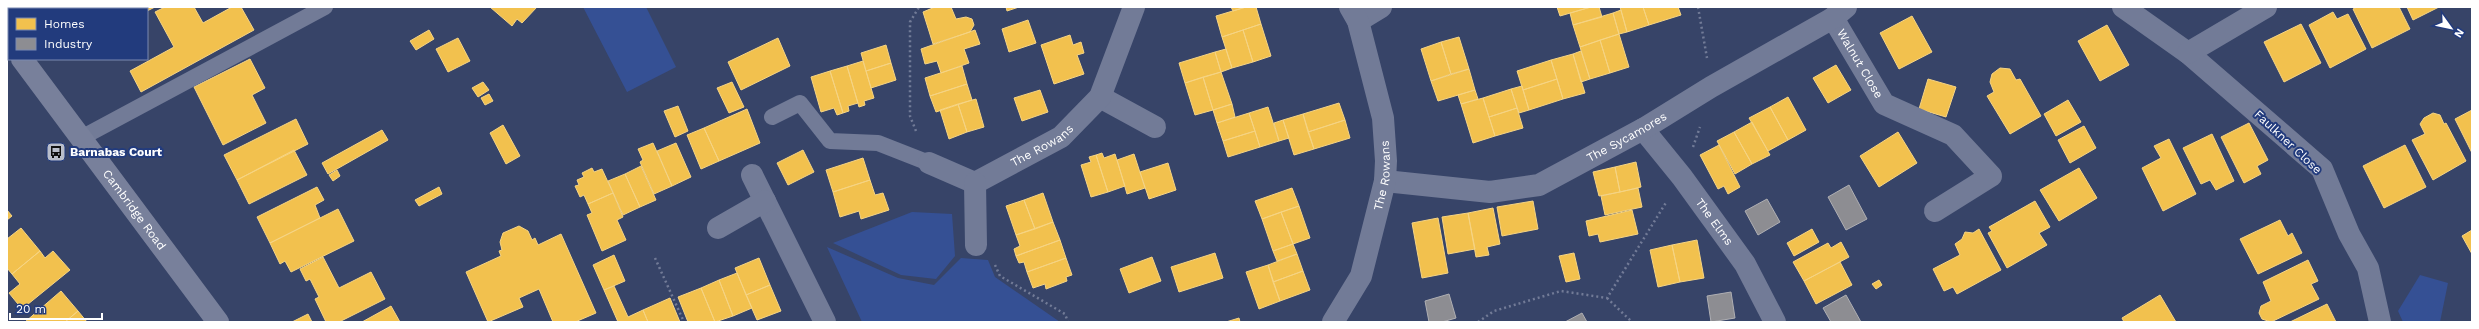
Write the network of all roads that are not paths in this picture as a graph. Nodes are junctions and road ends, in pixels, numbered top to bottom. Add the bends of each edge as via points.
1 (325, 7) edge
2 (1134, 7) edge
3 (1381, 7) edge
4 (2123, 7) edge
5 (2266, 7) edge
6 (1839, 13) edge
7 (1354, 14) edge
8 (2188, 53) junction
9 (23, 60) edge
10 (1100, 97) junction
11 (772, 117) dead end
12 (1155, 128) dead end
13 (1643, 129) junction
14 (81, 138) junction
15 (929, 163) joint
16 (752, 176) dead end
17 (1385, 181) junction
18 (975, 182) junction
19 (765, 200) junction
20 (1935, 212) dead end
21 (718, 228) dead end
22 (976, 245) dead end
23 (218, 322) edge
24 (825, 322) edge
25 (1333, 322) edge
26 (1775, 322) edge
27 (2380, 322) edge

1 - 14 lane
2 - 10 street, The Rowans
3 - 7 street, The Rowans
4 - 8 street, Faulkner Close
5 - 8 street
6 - 13 street, The Sycamores
6 - 20 street, Walnut Close via 1884,104 1953,135 1991,176
7 - 17 street, The Rowans via 1383,118
8 - 27 street, Faulkner Close via 2322,170 2349,234 2368,268
9 - 14 street, Cambridge Road
10 - 12 street
10 - 18 street, The Rowans via 1061,137
11 - 15 lane via 800,103 830,141 878,143
13 - 17 street, The Sycamores via 1539,185 1490,192
13 - 26 street, The Elms via 1746,264
14 - 23 street, Cambridge Road
15 - 18 street
16 - 19 street
17 - 25 street, The Rowans via 1361,276
18 - 22 street
19 - 21 street
19 - 24 street

